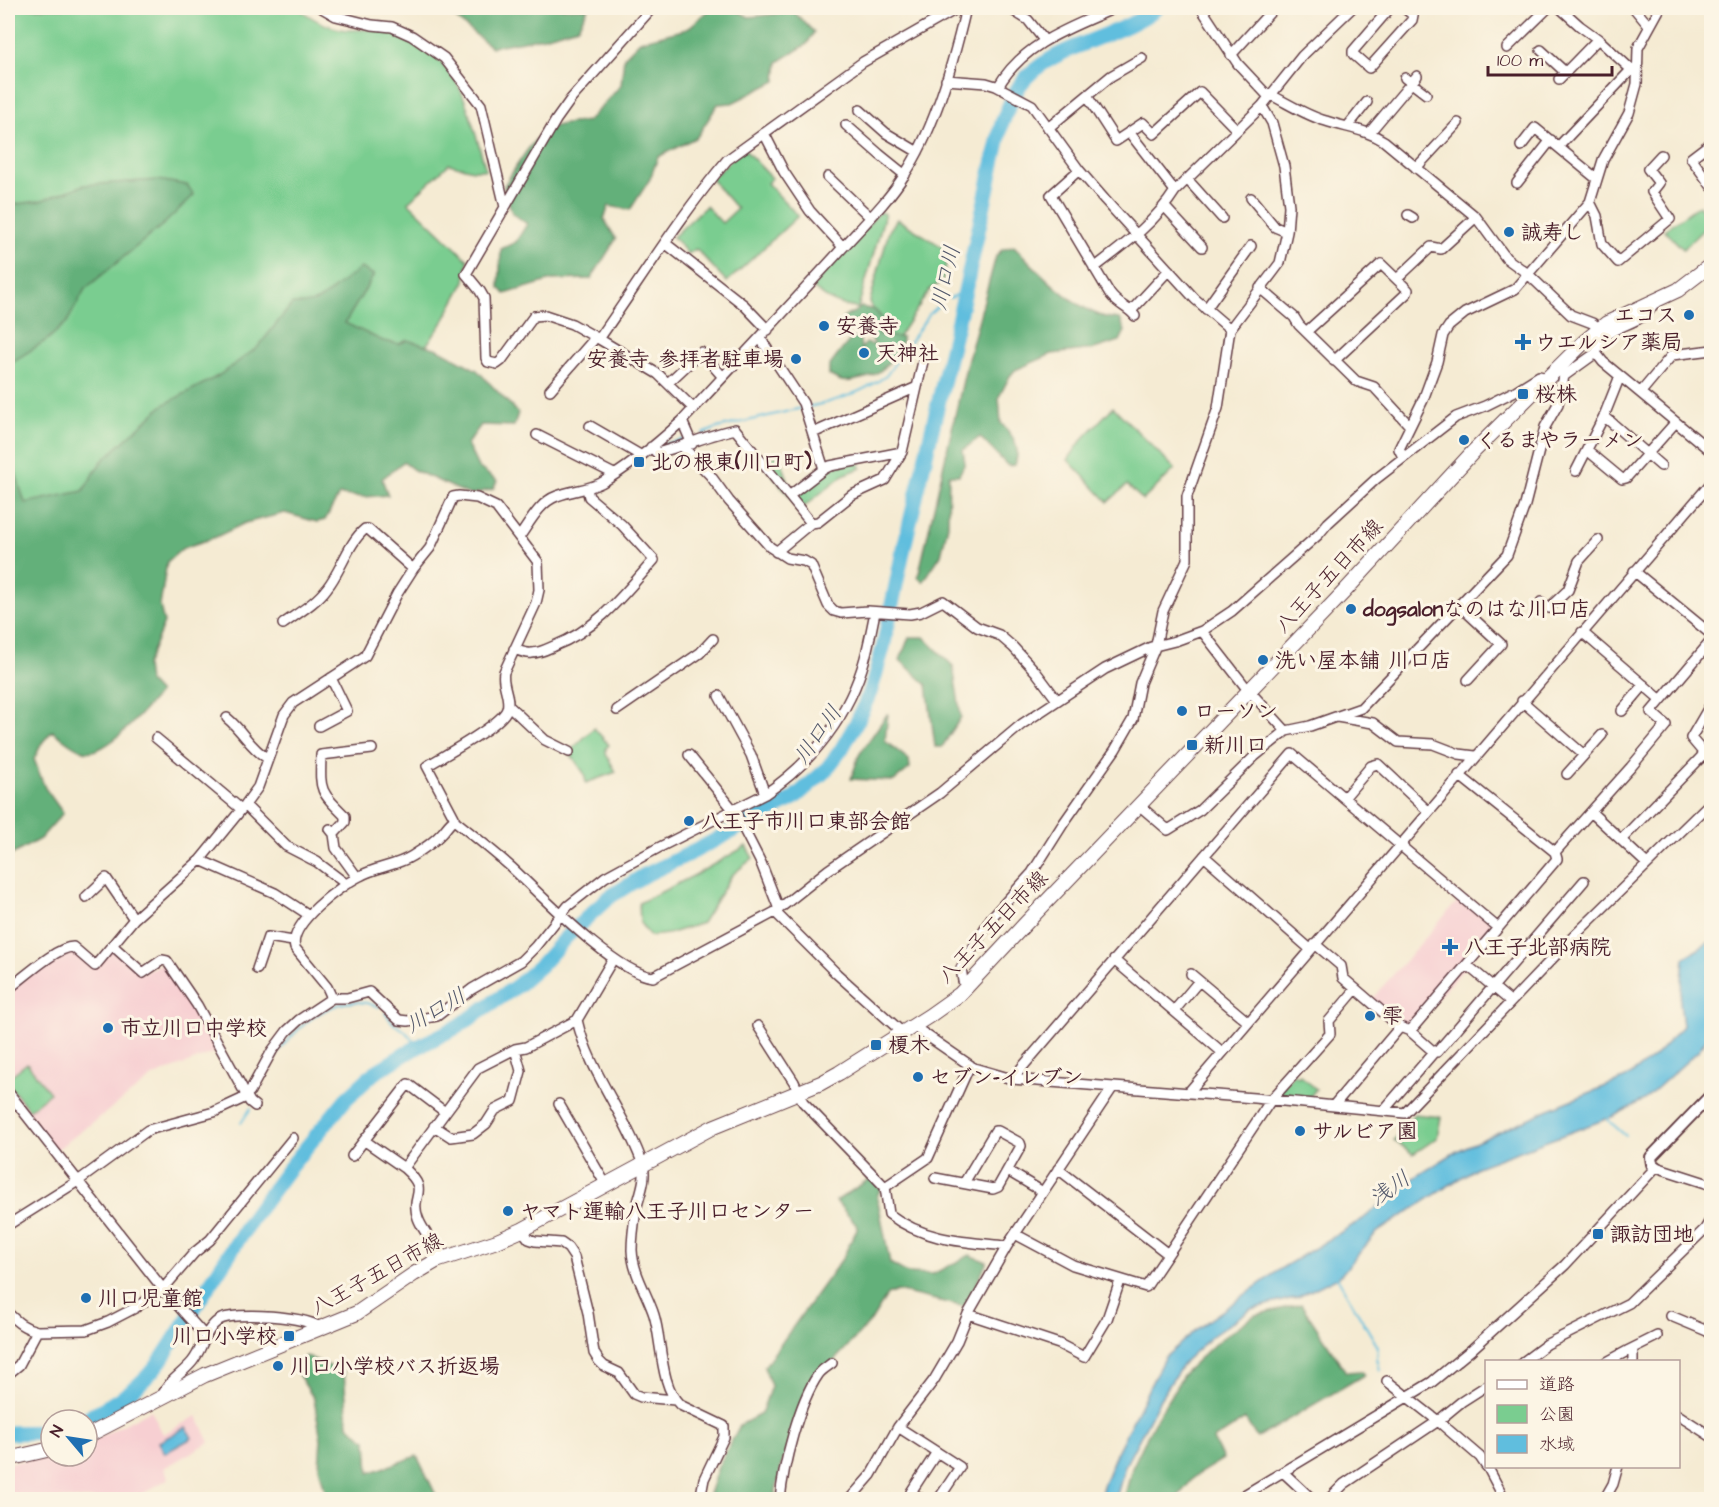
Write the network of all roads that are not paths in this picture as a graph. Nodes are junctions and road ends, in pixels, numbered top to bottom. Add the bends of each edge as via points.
1 (322, 8) edge
2 (652, 8) edge
3 (958, 8) edge
4 (966, 8) edge
5 (1009, 8) edge
6 (1115, 8) edge
7 (1201, 8) edge
8 (1274, 8) edge
9 (1352, 8) edge
10 (1390, 8) edge
11 (1404, 8) edge
12 (1548, 8) edge
13 (1560, 8) edge
14 (1635, 8) edge
15 (1660, 8) edge
16 (1649, 26) junction
17 (1598, 39) junction
18 (1044, 40) junction
19 (1507, 48) dead end
20 (1541, 50) dead end
21 (1231, 55) junction
22 (1142, 58) dead end
23 (1634, 73) junction
24 (946, 80) junction
25 (998, 87) junction
26 (1426, 94) dead end
27 (1087, 96) junction
28 (1270, 96) junction
29 (1367, 102) dead end
30 (1262, 106) junction
31 (860, 110) dead end
32 (1458, 123) dead end
33 (846, 125) dead end
34 (1348, 126) junction
35 (1048, 129) junction
36 (1237, 130) junction
37 (1129, 132) junction
38 (1370, 132) junction
39 (764, 133) junction
40 (1712, 142) edge
41 (1555, 143) junction
42 (1521, 146) dead end
43 (918, 152) junction
44 (1661, 155) dead end
45 (1416, 168) junction
46 (1079, 170) junction
47 (905, 175) junction
48 (828, 177) dead end
49 (1187, 179) junction
50 (1597, 179) junction
51 (1517, 183) dead end
52 (1712, 187) edge
53 (1175, 191) junction
54 (1251, 198) dead end
55 (1590, 202) junction
56 (505, 207) junction
57 (1165, 207) junction
58 (870, 217) junction
59 (1476, 217) junction
60 (1222, 218) dead end
61 (1287, 232) junction
62 (1137, 234) junction
63 (665, 243) junction
64 (1251, 246) dead end
65 (843, 247) junction
66 (1202, 247) dead end
67 (1712, 264) edge
68 (1094, 268) junction
69 (1169, 270) junction
70 (1528, 274) junction
71 (1397, 279) junction
72 (1260, 288) junction
73 (1656, 300) junction
74 (1206, 309) junction
75 (1230, 328) junction
76 (1599, 328) junction
77 (768, 330) junction
78 (1306, 332) junction
79 (598, 338) junction
80 (760, 338) junction
81 (1712, 350) edge
82 (1596, 353) junction
83 (924, 357) dead end
84 (1334, 361) junction
85 (1561, 371) junction
86 (1620, 376) junction
87 (723, 377) junction
88 (1548, 378) junction
89 (668, 383) junction
90 (917, 387) junction
91 (550, 390) dead end
92 (1641, 392) junction
93 (694, 409) junction
94 (1604, 416) junction
95 (682, 421) junction
96 (1675, 423) junction
97 (590, 426) dead end
98 (1410, 426) junction
99 (813, 434) junction
100 (537, 435) dead end
101 (688, 442) junction
102 (651, 447) junction
103 (1587, 450) junction
104 (902, 452) junction
105 (1712, 452) edge
106 (1648, 453) junction
107 (640, 455) junction
108 (1403, 457) junction
109 (1661, 466) dead end
110 (824, 469) junction
111 (1576, 471) dead end
112 (614, 474) junction
113 (1712, 482) edge
114 (587, 493) junction
115 (789, 496) junction
116 (811, 523) junction
117 (520, 536) junction
118 (1598, 540) dead end
119 (776, 552) junction
120 (413, 569) junction
121 (1634, 571) junction
122 (1541, 602) dead end
123 (1460, 606) junction
124 (876, 612) junction
125 (283, 624) dead end
126 (1202, 631) junction
127 (1582, 632) junction
128 (1712, 635) edge
129 (713, 639) dead end
130 (1712, 640) edge
131 (1156, 645) junction
132 (514, 649) junction
133 (331, 678) junction
134 (1468, 680) dead end
135 (1644, 685) junction
136 (1249, 691) junction
137 (719, 696) dead end
138 (1057, 700) junction
139 (1661, 700) junction
140 (1522, 701) junction
141 (1712, 702) edge
142 (508, 705) junction
143 (617, 710) dead end
144 (1622, 711) dead end
145 (1336, 717) junction
146 (227, 718) dead end
147 (319, 726) dead end
148 (1286, 730) junction
149 (1602, 735) dead end
150 (156, 738) dead end
151 (1712, 746) edge
152 (372, 749) dead end
153 (569, 752) dead end
154 (1703, 753) junction
155 (689, 755) dead end
156 (1584, 755) junction
157 (1475, 756) junction
158 (267, 758) junction
159 (1712, 763) edge
160 (1567, 774) dead end
161 (1460, 775) junction
162 (765, 794) junction
163 (1344, 798) junction
164 (1712, 801) edge
165 (1140, 806) junction
166 (243, 807) junction
167 (734, 811) junction
168 (1428, 811) junction
169 (1591, 812) junction
170 (454, 820) junction
171 (1621, 840) junction
172 (1399, 845) junction
173 (1555, 852) junction
174 (1204, 856) junction
175 (200, 860) junction
176 (1647, 864) junction
177 (357, 877) junction
178 (1584, 881) dead end
179 (346, 884) junction
180 (86, 897) dead end
181 (777, 910) junction
182 (309, 915) junction
183 (565, 916) junction
184 (134, 919) junction
185 (1498, 928) junction
186 (293, 941) junction
187 (112, 945) junction
188 (1312, 946) junction
189 (613, 959) junction
190 (1114, 960) junction
191 (1467, 965) junction
192 (257, 969) dead end
193 (1191, 974) dead end
194 (1199, 981) junction
195 (968, 986) junction
196 (1494, 987) junction
197 (8, 989) edge
198 (1356, 989) junction
199 (332, 998) junction
200 (1510, 1000) junction
201 (1174, 1011) junction
202 (577, 1020) junction
203 (1248, 1022) junction
204 (758, 1026) dead end
205 (908, 1029) junction
206 (1405, 1029) junction
207 (515, 1049) junction
208 (1222, 1052) junction
209 (1434, 1052) junction
210 (970, 1065) junction
211 (1012, 1079) junction
212 (1113, 1087) junction
213 (8, 1092) edge
214 (798, 1093) junction
215 (1188, 1093) junction
216 (1712, 1094) edge
217 (1271, 1100) junction
218 (250, 1101) junction
219 (559, 1104) dead end
220 (1334, 1105) junction
221 (1384, 1110) junction
222 (446, 1112) junction
223 (434, 1126) junction
224 (293, 1138) dead end
225 (365, 1141) junction
226 (352, 1156) dead end
227 (643, 1165) junction
228 (1656, 1167) junction
229 (404, 1168) junction
230 (1058, 1169) junction
231 (1008, 1172) junction
232 (935, 1178) dead end
233 (78, 1181) junction
234 (964, 1183) junction
235 (606, 1185) junction
236 (1712, 1185) edge
237 (885, 1187) junction
238 (1043, 1192) junction
239 (1712, 1217) edge
240 (8, 1225) edge
241 (522, 1230) junction
242 (1015, 1234) junction
243 (1007, 1246) junction
244 (1168, 1254) junction
245 (444, 1257) junction
246 (1120, 1281) junction
247 (163, 1289) junction
248 (8, 1313) edge
249 (968, 1314) junction
250 (1671, 1316) dead end
251 (11, 1324) edge
252 (322, 1329) junction
253 (37, 1331) junction
254 (1712, 1335) edge
255 (205, 1336) junction
256 (1657, 1336) dead end
257 (1629, 1350) junction
258 (1526, 1360) edge
259 (1611, 1360) edge
260 (1633, 1360) edge
261 (832, 1363) dead end
262 (8, 1374) edge
263 (1387, 1381) dead end
264 (1485, 1387) edge
265 (1408, 1398) junction
266 (161, 1399) junction
267 (675, 1400) junction
268 (1680, 1416) edge
269 (1438, 1421) junction
270 (898, 1427) junction
271 (99, 1430) edge
272 (1712, 1437) edge
273 (39, 1452) edge
274 (937, 1452) junction
275 (8, 1459) edge
276 (1485, 1463) edge
277 (1488, 1468) edge
278 (1618, 1468) edge
279 (1283, 1472) junction
280 (700, 1500) edge
281 (780, 1500) edge
282 (849, 1500) edge
283 (923, 1500) edge
284 (938, 1500) edge
285 (1236, 1500) edge
286 (1313, 1500) edge
287 (1328, 1500) edge
288 (1505, 1500) edge
289 (1604, 1500) edge

1 - 56 street via 336,16 392,27 444,58 481,105
2 - 56 street via 571,99
3 - 39 street via 863,62
4 - 24 street
5 - 18 street via 1028,20
6 - 18 street
7 - 21 street
8 - 21 street
9 - 28 street via 1302,56
10 - 11 street via 1353,51 1369,68 1412,20 1413,15
12 - 19 street
13 - 17 street
14 - 16 street
15 - 16 street
16 - 23 street via 1638,48
17 - 20 street via 1562,76
17 - 23 street
18 - 25 street via 1017,63
21 - 28 street
22 - 27 street
23 - 41 street
23 - 50 street via 1638,84 1629,113
24 - 25 street
24 - 43 street
25 - 35 street via 1032,105
26 - 38 street via 1411,79
27 - 35 street
27 - 37 street via 1116,141
28 - 30 street
28 - 34 street via 1326,122
29 - 34 street
30 - 36 street
30 - 61 street via 1272,123 1284,166 1289,206
31 - 43 street via 886,133
32 - 45 street
33 - 47 street
34 - 38 street
35 - 46 street
36 - 37 street via 1200,92 1154,134 1143,123
36 - 49 street
37 - 53 street
38 - 45 street
39 - 63 street via 728,160
39 - 65 street via 810,211
40 - 52 street via 1691,158
41 - 42 street via 1535,128
41 - 50 street
41 - 51 street
43 - 47 street
44 - 55 street via 1648,169 1659,183 1652,192 1670,219 1618,262 1602,244
45 - 59 street
46 - 62 street
46 - 68 street via 1051,195
47 - 58 street
48 - 58 street
49 - 53 street
49 - 60 street
50 - 55 street
53 - 57 street
54 - 61 street via 1275,227
55 - 70 street
56 - 79 street via 466,274 484,298 486,358 493,364 501,361 538,315 572,324
57 - 62 street
57 - 66 street
58 - 65 street
59 - 70 street via 1502,254
59 - 71 street via 1441,249 1431,247
61 - 72 street via 1280,263
62 - 68 street
62 - 69 street
63 - 77 street via 744,305
63 - 79 street
64 - 74 street
65 - 77 street
67 - 73 main road, 八王子五日市線 via 1686,285
68 - 69 street via 1118,304 1133,313
69 - 74 street
70 - 76 street via 1571,315
70 - 98 street via 1515,290 1465,313 1449,326
71 - 78 street via 1381,264
71 - 84 street via 1407,293
72 - 75 street
72 - 78 street
73 - 76 main road, 八王子五日市線
73 - 82 street via 1647,313 1601,340
74 - 75 street
75 - 131 street via 1218,408 1187,496 1187,560 1163,611
76 - 85 main road, 八王子五日市線
77 - 80 street
78 - 84 street
79 - 89 street
79 - 91 street
80 - 87 street
80 - 99 street via 805,408
81 - 92 street via 1672,356
82 - 85 street
82 - 86 street
83 - 90 street
84 - 98 street via 1356,381 1374,387
85 - 88 main road, 八王子五日市線
85 - 123 street via 1558,404 1545,427 1525,505 1507,555
86 - 92 street
86 - 94 street
87 - 89 street via 701,352
87 - 93 street
88 - 108 street via 1539,376 1456,417
88 - 136 main road, 八王子五日市線 via 1473,452
89 - 93 street
90 - 99 street
90 - 104 street
92 - 96 street
93 - 95 street
94 - 103 street
94 - 106 street
95 - 101 street
95 - 102 street
96 - 105 street
96 - 106 street
97 - 107 street
98 - 108 street via 1400,449
99 - 110 street
100 - 112 street
101 - 102 street via 657,453
101 - 115 street via 735,429
101 - 119 street via 729,501
102 - 107 street
103 - 106 street via 1622,478
103 - 111 street
104 - 110 street
104 - 116 street via 885,480 852,495 818,522
106 - 109 street
107 - 112 street
108 - 126 street via 1232,611
110 - 115 street
112 - 114 street
113 - 121 street
114 - 117 street via 550,499
114 - 132 street via 654,560 590,627 540,652 529,654
115 - 116 street
116 - 119 street
117 - 120 street via 490,503 466,496 453,497 430,548
117 - 132 street via 538,562 539,590
118 - 122 street via 1579,561 1568,590 1549,608
119 - 124 street via 811,565 834,611
120 - 125 street via 365,529 318,599
120 - 133 street via 365,656
121 - 127 street
121 - 128 street
123 - 134 street via 1501,644
123 - 145 street via 1361,708
124 - 138 street via 921,612 943,601 978,627 999,634
124 - 162 street via 859,675 839,719 804,763
126 - 131 street
126 - 136 street
127 - 135 street
127 - 140 street
129 - 143 street via 693,659
130 - 139 street
131 - 138 street via 1105,669
131 - 195 street via 1140,683 1133,719 1032,873 991,918 961,968
132 - 142 street via 503,677
133 - 147 street via 347,711
133 - 158 street via 293,703 284,715
135 - 139 street
135 - 144 street
136 - 148 street
136 - 165 main road, 八王子五日市線
137 - 162 street via 751,755
138 - 181 street via 1015,729 940,793
139 - 169 street via 1651,712 1666,725
140 - 156 street
140 - 157 street
141 - 154 street via 1691,738
142 - 153 street via 545,740
142 - 170 street via 504,714 483,731 427,766
145 - 148 street
145 - 157 street via 1373,723 1398,742 1433,744
146 - 158 street
148 - 165 street via 1209,802 1168,830
149 - 156 street
150 - 166 street
151 - 154 street
152 - 177 street via 321,755 320,784 345,816 345,822 332,832 336,848
154 - 159 street
154 - 171 street
155 - 167 street
156 - 160 street
157 - 161 street
158 - 166 street via 258,787
161 - 168 street
161 - 173 street
162 - 167 street
163 - 168 street via 1371,766 1378,764
163 - 172 street
163 - 174 street via 1292,754
164 - 176 street
165 - 195 main road, 八王子五日市線
166 - 175 street
166 - 179 street via 286,846 317,862
167 - 181 street via 761,863
167 - 183 street via 616,871 568,906
168 - 172 street
169 - 171 street
169 - 173 street
170 - 177 street via 412,856
170 - 183 street
171 - 176 street
172 - 185 street
172 - 188 street
173 - 185 street via 1557,859
174 - 188 street
174 - 190 street
175 - 182 street via 275,893
175 - 184 street
176 - 200 street
177 - 179 street
178 - 196 street
179 - 182 street
180 - 184 street via 106,878
181 - 189 street via 653,977
181 - 205 street via 837,974
182 - 186 street
183 - 189 street
183 - 199 street via 521,961 432,1017 399,1020 369,992
184 - 187 street
185 - 191 street
186 - 192 street via 268,937
186 - 199 street
187 - 197 street via 95,966 69,947
187 - 218 street via 143,973 162,960 167,961 197,1005
188 - 198 street via 1341,966 1343,978
188 - 203 street
189 - 202 street
190 - 201 street
190 - 211 street
191 - 196 street
191 - 206 street
193 - 194 street
194 - 201 street
194 - 203 street
195 - 205 main road, 八王子五日市線
196 - 200 street
196 - 209 street
198 - 206 street
198 - 217 street via 1329,1022 1330,1034
199 - 218 street via 299,1020 278,1041
200 - 221 street via 1405,1113
201 - 208 street
202 - 207 street
202 - 227 street via 586,1050
203 - 208 street
204 - 214 street
205 - 210 street
205 - 214 main road, 八王子五日市線 via 829,1079
206 - 209 street
206 - 220 street
207 - 222 street via 478,1068
207 - 223 street via 521,1071 513,1101 495,1110 473,1134 451,1137
208 - 215 street
209 - 221 street
210 - 211 street
210 - 237 street via 928,1158
211 - 212 street
212 - 215 street
212 - 230 street
213 - 233 street
214 - 227 main road, 八王子五日市線 via 721,1123
214 - 237 street
215 - 217 street
216 - 228 street via 1651,1157
217 - 220 street
217 - 244 street
218 - 233 street via 148,1130
219 - 235 street
220 - 221 street
222 - 223 street
222 - 225 street via 408,1084
223 - 229 street
224 - 247 street via 210,1240
225 - 226 street
225 - 229 street
227 - 235 main road, 八王子五日市線
227 - 267 street via 633,1259 653,1313 663,1365
228 - 236 street
228 - 265 street via 1565,1265 1471,1350
229 - 245 street via 419,1186 419,1221
230 - 238 street
230 - 244 street
231 - 234 street via 993,1189
231 - 234 street via 1020,1143 994,1131
231 - 238 street
232 - 234 street
233 - 240 street
233 - 247 street
235 - 241 main road, 八王子五日市線
237 - 243 street via 889,1214 920,1232 938,1238
238 - 242 street
239 - 258 street via 1705,1229 1629,1303 1547,1344
241 - 245 main road, 八王子五日市線
241 - 267 street via 529,1239 561,1243 574,1257 599,1361 619,1372 634,1394
242 - 243 street
242 - 246 street via 1073,1265
243 - 249 street
244 - 246 street via 1146,1287
245 - 252 main road, 八王子五日市線 via 366,1308
246 - 249 street via 1107,1319 1084,1358 1059,1344
247 - 253 street via 135,1308 86,1330
247 - 255 street
248 - 251 street
249 - 270 street via 934,1380
250 - 254 street
251 - 253 street
252 - 255 street via 308,1321 245,1315 220,1320
252 - 266 main road, 八王子五日市線 via 205,1375
253 - 262 street via 19,1365
255 - 266 street via 194,1361 166,1387
256 - 257 street
257 - 259 street
257 - 260 street
261 - 281 street via 819,1373 809,1390
263 - 265 street
264 - 269 street
265 - 269 street
265 - 279 street
266 - 271 main road, 八王子五日市線
267 - 280 street via 724,1426 724,1437 704,1479
268 - 272 street
269 - 276 street
269 - 287 street via 1344,1484
270 - 274 street
270 - 282 street via 871,1475
273 - 275 main road
274 - 283 street via 911,1492
274 - 284 street via 960,1467
277 - 288 street
278 - 289 street
279 - 285 street
279 - 286 street

